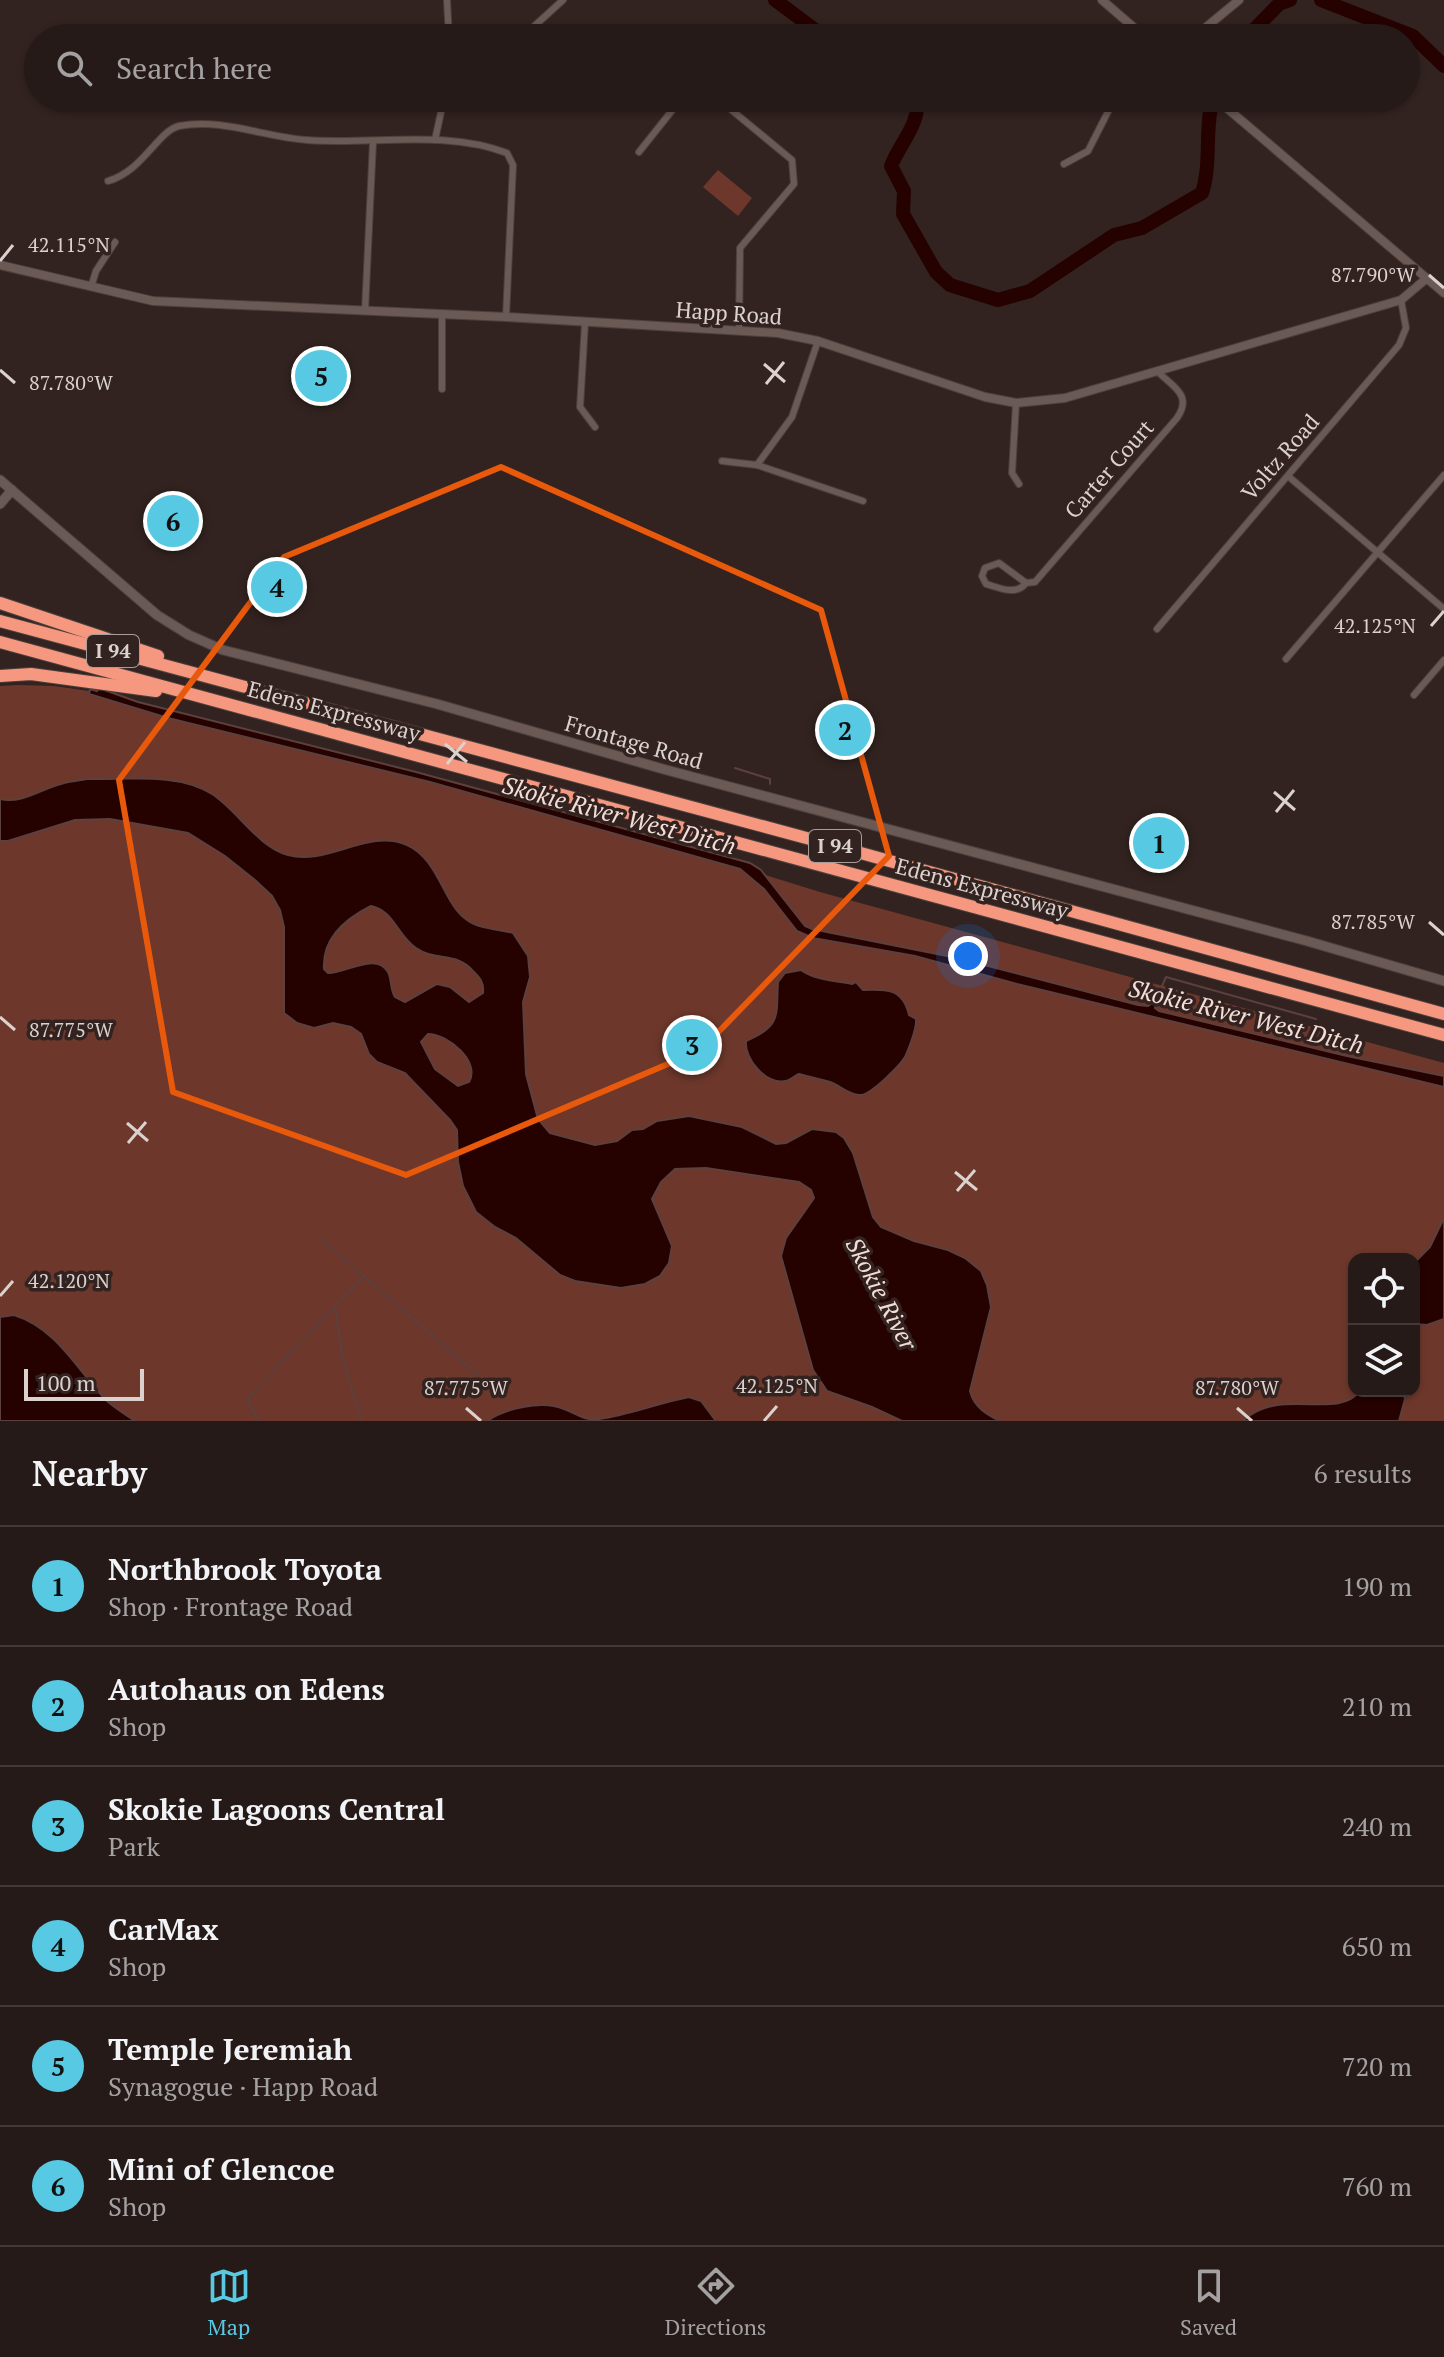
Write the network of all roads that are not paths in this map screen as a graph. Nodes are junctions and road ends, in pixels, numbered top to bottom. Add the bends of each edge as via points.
1 (447, 0) edge
2 (563, 0) edge
3 (1102, 0) edge
4 (1239, 0) edge
5 (448, 24) edge
6 (537, 24) edge
7 (1130, 24) edge
8 (1210, 24) edge
9 (441, 112) edge
10 (671, 112) edge
11 (734, 112) edge
12 (1108, 112) edge
13 (1231, 112) edge
14 (435, 140) junction
15 (373, 142) junction
16 (639, 152) dead end
17 (1064, 164) dead end
18 (108, 181) dead end
19 (115, 242) dead end
20 (0, 265) edge
21 (1427, 278) junction
22 (91, 287) junction
23 (1444, 293) edge
24 (1401, 300) junction
25 (365, 311) junction
26 (442, 314) junction
27 (506, 317) junction
28 (585, 323) junction
29 (739, 329) junction
30 (818, 341) junction
31 (1157, 371) junction
32 (442, 389) dead end
33 (1016, 403) junction
34 (595, 427) dead end
35 (722, 461) dead end
36 (757, 465) junction
37 (1444, 475) edge
38 (1288, 476) junction
39 (0, 480) edge
40 (1019, 484) dead end
41 (12, 490) junction
42 (863, 501) dead end
43 (0, 504) edge
44 (1377, 553) junction
45 (1026, 583) junction
46 (0, 603) edge
47 (1444, 609) edge
48 (0, 621) edge
49 (1157, 629) dead end
50 (0, 642) edge
51 (1286, 659) dead end
52 (1444, 660) edge
53 (0, 676) edge
54 (225, 681) junction
55 (1414, 695) dead end
56 (219, 701) junction
57 (1444, 981) edge
58 (1444, 1014) edge
59 (1444, 1035) edge

1 - 5 street
2 - 6 street
3 - 7 street
4 - 8 street
9 - 14 street
10 - 16 street
11 - 29 street via 792,160 794,184 740,248
12 - 17 street via 1088,151
13 - 21 street
14 - 15 street
14 - 27 street via 492,147 507,153 513,165
15 - 18 street via 304,140 220,124 177,127 132,171
15 - 25 street
19 - 22 street
20 - 22 street, Happ Road
21 - 23 street
21 - 24 street, Happ Road
22 - 25 street, Happ Road via 153,301
24 - 31 street, Happ Road
24 - 38 street, Voltz Road via 1406,328 1399,345
25 - 26 street, Happ Road
26 - 27 street, Happ Road
26 - 32 street
27 - 28 street, Happ Road
28 - 29 street, Happ Road
28 - 34 street via 580,407
29 - 30 street, Happ Road
30 - 33 street, Happ Road
30 - 36 street via 792,417
31 - 33 street, Happ Road via 1065,398
31 - 45 street, Carter Court via 1181,394 1184,407 1035,582
33 - 40 street via 1012,473
35 - 36 street
36 - 42 street
37 - 44 street
38 - 44 street
38 - 49 street, Voltz Road
39 - 41 main road, Frontage Road
41 - 43 main road
41 - 57 main road, Frontage Road via 157,615 223,650
44 - 47 street
44 - 51 street
45 - 45 street via 1014,591 986,584 982,576 985,568 999,563
46 - 54 highway
48 - 54 highway, Edens Expressway / I 94
50 - 56 highway, Edens Expressway / I 94
52 - 55 street
53 - 56 highway via 91,680
54 - 58 highway, Edens Expressway / I 94
56 - 59 highway, Edens Expressway / I 94

